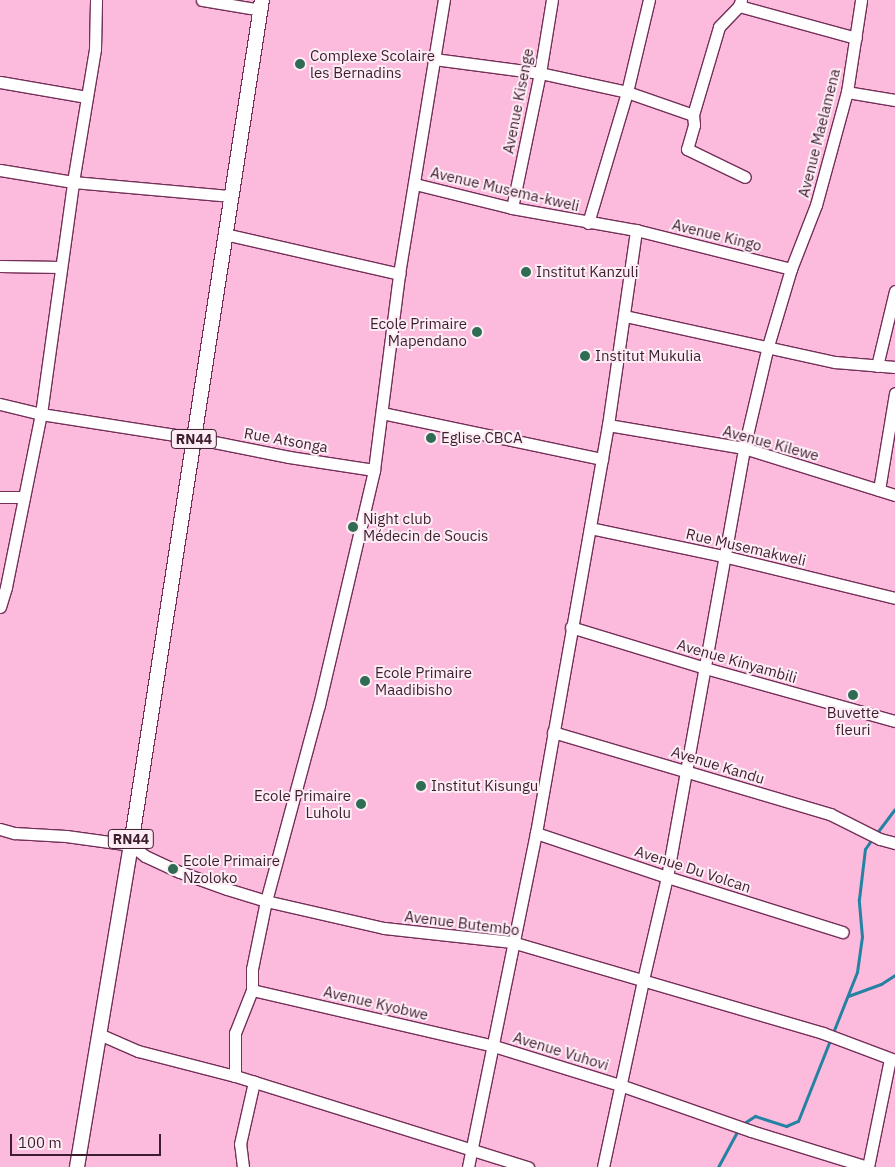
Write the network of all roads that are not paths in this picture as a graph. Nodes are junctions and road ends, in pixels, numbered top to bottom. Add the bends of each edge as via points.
1 (96, 0) edge
2 (202, 0) edge
3 (444, 0) edge
4 (552, 0) edge
5 (649, 0) edge
6 (861, 0) edge
7 (740, 3) edge
8 (261, 5) edge
9 (856, 38) junction
10 (434, 59) junction
11 (540, 73) junction
12 (0, 82) edge
13 (628, 92) junction
14 (847, 92) junction
15 (87, 97) junction
16 (895, 100) edge
17 (693, 115) junction
18 (0, 170) edge
19 (745, 178) dead end
20 (73, 182) junction
21 (415, 184) junction
22 (231, 196) junction
23 (512, 208) junction
24 (588, 223) junction
25 (636, 230) junction
26 (225, 234) junction
27 (0, 266) edge
28 (61, 267) junction
29 (791, 269) junction
30 (399, 274) junction
31 (895, 291) edge
32 (625, 316) junction
33 (768, 346) junction
34 (877, 366) junction
35 (895, 368) edge
36 (895, 393) edge
37 (0, 404) edge
38 (382, 413) junction
39 (41, 414) junction
40 (608, 425) junction
41 (194, 438) junction
42 (744, 448) junction
43 (602, 459) junction
44 (374, 470) junction
45 (879, 490) junction
46 (895, 494) edge
47 (0, 497) edge
48 (24, 498) junction
49 (590, 528) junction
50 (723, 556) junction
51 (3, 587) edge
52 (895, 598) edge
53 (0, 607) edge
54 (571, 627) junction
55 (704, 668) junction
56 (895, 720) edge
57 (553, 732) junction
58 (687, 771) junction
59 (0, 829) edge
60 (536, 833) junction
61 (895, 843) edge
62 (131, 845) junction
63 (667, 877) junction
64 (266, 901) junction
65 (843, 932) dead end
66 (512, 942) junction
67 (642, 980) junction
68 (252, 990) junction
69 (99, 1034) junction
70 (494, 1046) junction
71 (892, 1060) edge
72 (235, 1076) junction
73 (254, 1082) junction
74 (620, 1085) junction
75 (472, 1150) junction
76 (77, 1167) edge
77 (243, 1167) edge
78 (468, 1167) edge
79 (528, 1167) edge
80 (603, 1167) edge
81 (868, 1167) edge

1 - 15 street via 95,49
2 - 8 street
3 - 10 street
4 - 11 street, Avenue Kisenge
5 - 13 street
6 - 9 street, Avenue Maelamena
7 - 9 street
7 - 17 street via 719,27
8 - 22 main road, RN44
9 - 14 street, Avenue Maelamena
10 - 11 street
10 - 21 street
11 - 13 street
11 - 23 street, Avenue Kisenge
12 - 15 street
13 - 17 street
13 - 24 street
14 - 16 street
14 - 29 street, Avenue Maelamena via 816,206
15 - 20 street
17 - 19 street via 694,125 687,149
18 - 20 street
20 - 22 street
20 - 28 street
21 - 23 street, Avenue Musema-kweli
21 - 30 street
22 - 26 main road, RN44
23 - 24 street, Avenue Musema-kweli
24 - 25 street, Avenue Musema-kweli
25 - 29 street, Avenue Kingo
25 - 32 street
26 - 30 street
26 - 41 main road, RN44
27 - 28 street
28 - 39 street
29 - 33 street
30 - 38 street
31 - 34 street
32 - 33 street
32 - 40 street
33 - 34 street via 835,362
33 - 42 street
34 - 35 street
36 - 45 street
37 - 39 street, Rue Atsonga
38 - 43 street
38 - 44 street
39 - 41 street, Rue Atsonga
39 - 48 street
40 - 42 street, Avenue Kilewe
40 - 43 street
41 - 44 street, Rue Atsonga via 289,458
41 - 62 main road, RN44
42 - 45 street, Avenue Kilewe
42 - 50 street
43 - 49 street
44 - 64 street via 319,705
45 - 46 street, Avenue Kilewe
47 - 48 street
48 - 51 street
49 - 50 street, Rue Musemakweli
49 - 54 street
50 - 52 street, Rue Musemakweli
50 - 55 street
51 - 53 street
54 - 55 street, Avenue Kinyambili
54 - 57 street
55 - 56 street, Avenue Kinyambili
55 - 58 street
57 - 58 street, Avenue Kandu
57 - 60 street
58 - 61 street, Avenue Kandu via 830,814
58 - 63 street
59 - 62 street
60 - 63 street, Avenue Du Volcan
60 - 66 street
62 - 64 street, Avenue Butembo via 144,856 180,872
62 - 69 main road, RN44
63 - 65 street, Avenue Du Volcan
63 - 67 street
64 - 66 street, Avenue Butembo via 384,928
64 - 68 street via 252,969
66 - 67 street, Avenue Butembo
66 - 70 street
67 - 71 street, Avenue Butembo via 823,1033
67 - 74 street
68 - 70 street, Avenue Kyobwe
68 - 72 street via 234,1033
69 - 72 street via 138,1051
69 - 76 main road, RN44
70 - 74 street, Avenue Vuhovi
70 - 75 street
71 - 81 street
72 - 73 street
73 - 75 street
73 - 77 street via 240,1144
74 - 80 street
74 - 81 street, Avenue Vuhovi via 751,1131
75 - 78 street
75 - 79 street

